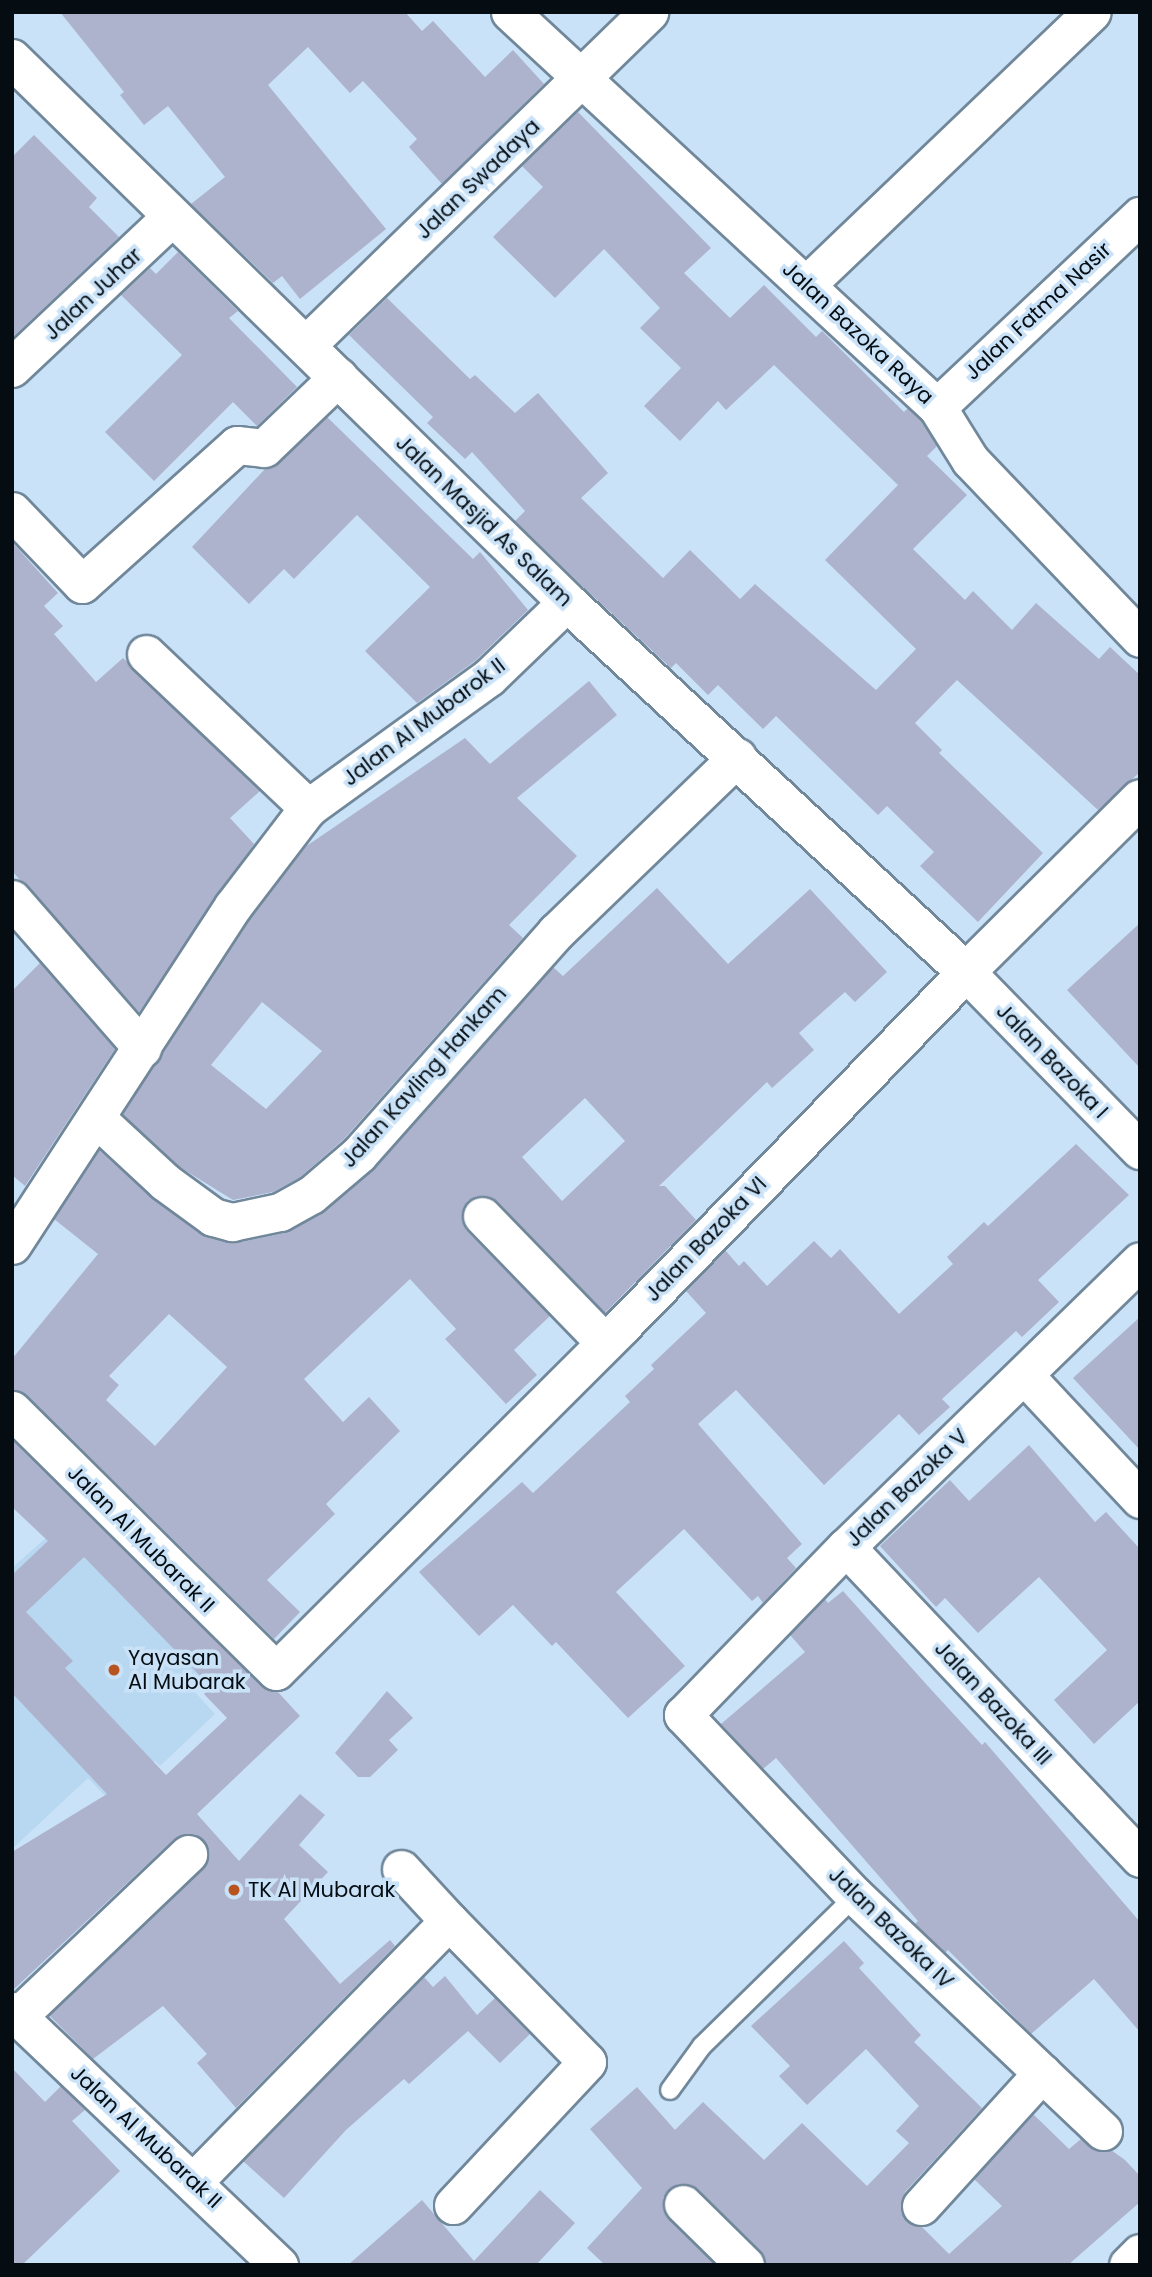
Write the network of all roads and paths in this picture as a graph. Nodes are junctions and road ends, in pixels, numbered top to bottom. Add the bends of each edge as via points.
1 (510, 12) edge
2 (541, 12) edge
3 (650, 12) edge
4 (1092, 12) edge
5 (12, 59) edge
6 (588, 73) junction
7 (1140, 216) edge
8 (172, 217) junction
9 (806, 285) junction
10 (306, 346) junction
11 (12, 368) edge
12 (338, 377) junction
13 (937, 407) junction
14 (12, 511) edge
15 (567, 602) junction
16 (1140, 638) edge
17 (146, 654) dead end
18 (737, 757) junction
19 (1140, 799) edge
20 (309, 808) junction
21 (12, 899) edge
22 (965, 972) junction
23 (142, 1048) junction
24 (96, 1118) junction
25 (1140, 1150) edge
26 (482, 1216) dead end
27 (12, 1245) edge
28 (1140, 1261) edge
29 (604, 1342) junction
30 (1024, 1375) junction
31 (12, 1410) edge
32 (1140, 1499) edge
33 (846, 1548) junction
34 (269, 1668) joint
35 (685, 1721) joint
36 (188, 1854) dead end
37 (1140, 1858) edge
38 (401, 1869) dead end
39 (855, 1896) junction
40 (449, 1921) junction
41 (15, 2014) edge
42 (1042, 2073) junction
43 (670, 2090) dead end
44 (1103, 2131) dead end
45 (194, 2181) junction
46 (683, 2204) dead end
47 (453, 2205) dead end
48 (921, 2206) dead end
49 (1140, 2253) edge
50 (279, 2265) edge
51 (745, 2265) edge
52 (1128, 2265) edge

1 - 6 street
2 - 6 street
3 - 6 street, Jalan Swadaya
4 - 9 street
5 - 8 street, Jalan Masjid As Salam
6 - 9 street, Jalan Bazoka Raya
6 - 10 street, Jalan Swadaya
7 - 13 street, Jalan Fatma Nasir
8 - 10 street, Jalan Masjid As Salam
8 - 11 street, Jalan Juhar
9 - 13 street, Jalan Bazoka Raya
10 - 12 street, Jalan Masjid As Salam
12 - 14 street via 264,448 237,445 82,584
12 - 15 street, Jalan Masjid As Salam
13 - 16 street, Jalan Bazoka Raya via 970,460
15 - 18 street, Jalan Masjid As Salam
15 - 20 street, Jalan Al Mubarok II via 489,677
17 - 20 street
18 - 22 street, Jalan Masjid As Salam
18 - 24 street, Jalan Kavling Hankam via 556,932 359,1154 311,1195 280,1212 232,1222 213,1217 165,1182
19 - 22 street, Jalan Bazoka VI
20 - 23 street, Jalan Al Mubarok II via 233,906
21 - 23 street
22 - 25 street, Jalan Bazoka I
22 - 29 street, Jalan Bazoka VI
23 - 24 street, Jalan Al Mubarok II
24 - 27 street
26 - 29 street
28 - 30 street, Jalan Bazoka V
29 - 34 street, Jalan Bazoka VI via 282,1668
30 - 32 street
30 - 33 street, Jalan Bazoka V
31 - 34 street, Jalan Al Mubarak II
33 - 35 street, Jalan Bazoka V via 685,1707
33 - 37 street, Jalan Bazoka III
35 - 39 street, Jalan Bazoka IV
36 - 41 street
38 - 40 street
39 - 42 street, Jalan Bazoka IV
39 - 43 lane via 702,2046
40 - 45 street
40 - 47 street via 587,2062
41 - 45 street, Jalan Al Mubarak II
42 - 44 street, Jalan Bazoka IV
42 - 48 street
45 - 50 street, Jalan Al Mubarak II
46 - 51 street
49 - 52 street

